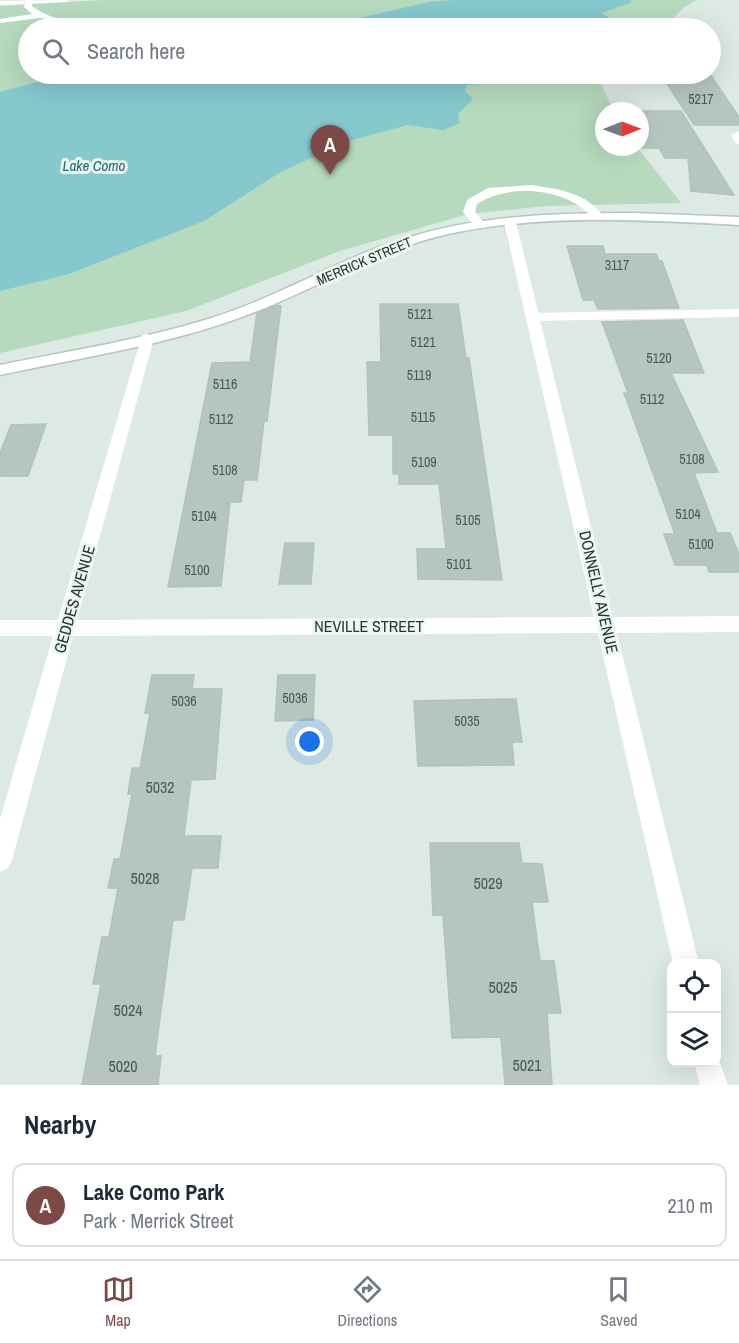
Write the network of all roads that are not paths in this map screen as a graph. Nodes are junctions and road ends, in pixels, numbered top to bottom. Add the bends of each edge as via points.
1 (66, 0) edge
2 (29, 1) edge
3 (0, 3) edge
4 (39, 16) junction
5 (23, 18) edge
6 (51, 18) edge
7 (18, 19) edge
8 (0, 21) edge
9 (739, 134) edge
10 (739, 141) edge
11 (598, 217) junction
12 (739, 221) edge
13 (510, 222) junction
14 (480, 225) junction
15 (739, 313) edge
16 (533, 316) junction
17 (147, 338) junction
18 (0, 370) edge
19 (607, 624) junction
20 (739, 624) edge
21 (0, 628) edge
22 (66, 628) junction
23 (0, 860) edge
24 (685, 959) edge
25 (709, 1067) edge
26 (714, 1085) edge

1 - 2 street
2 - 3 street
2 - 4 street via 28,7
4 - 5 street
4 - 6 street
7 - 8 street
9 - 10 street
11 - 12 street, MERRICK STREET
11 - 13 street, MERRICK STREET
11 - 14 street via 570,195 532,188 488,190 471,202 469,212
13 - 14 street, MERRICK STREET
13 - 16 street, DONNELLY AVENUE
14 - 17 street, MERRICK STREET via 413,239 243,312
15 - 16 street
16 - 19 street, DONNELLY AVENUE
17 - 18 street, MERRICK STREET
17 - 22 street, GEDDES AVENUE
19 - 20 street, NEVILLE STREET
19 - 22 street, NEVILLE STREET
19 - 24 street, DONNELLY AVENUE
21 - 22 street, NEVILLE STREET
22 - 23 street, GEDDES AVENUE
25 - 26 street

